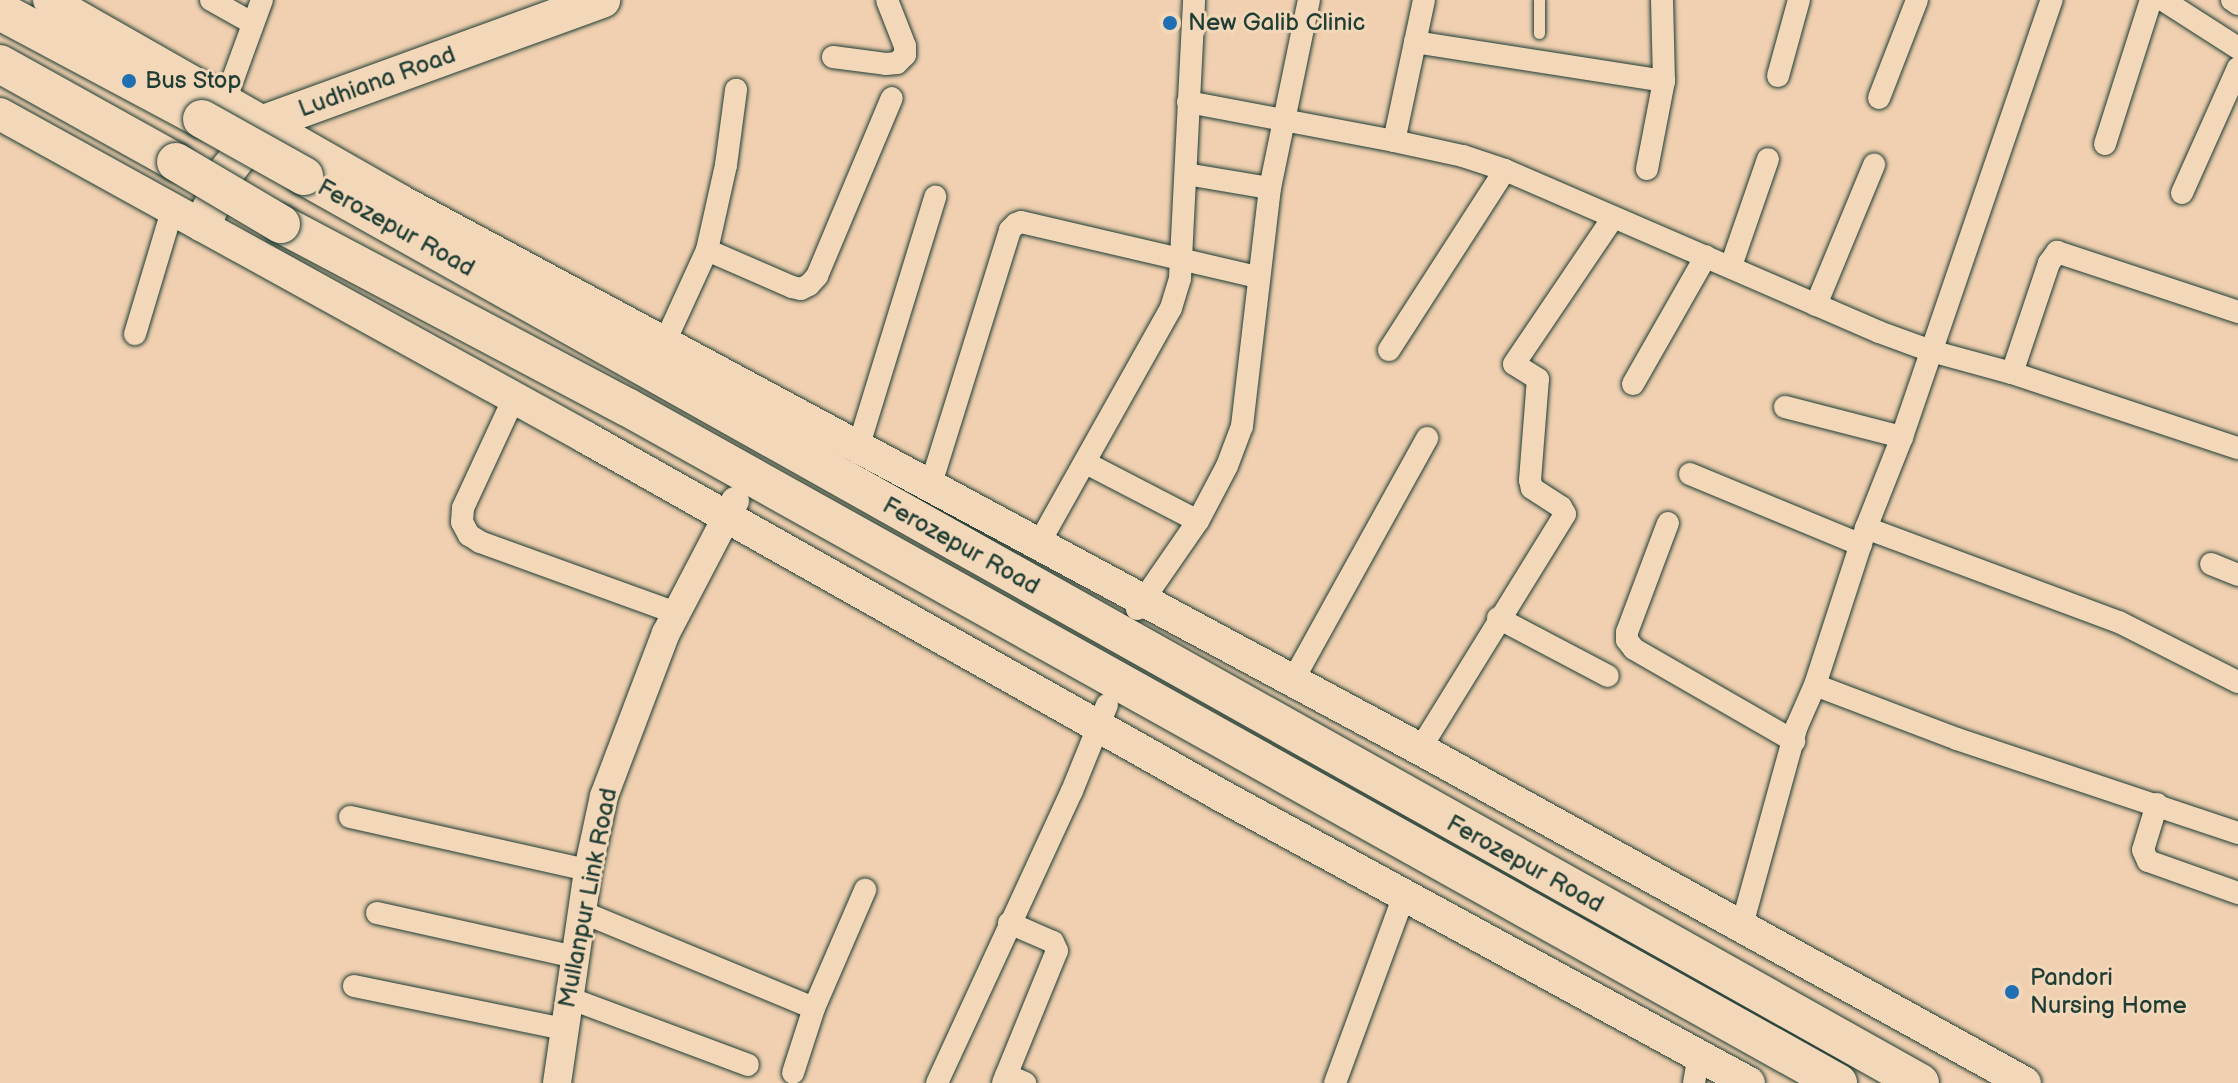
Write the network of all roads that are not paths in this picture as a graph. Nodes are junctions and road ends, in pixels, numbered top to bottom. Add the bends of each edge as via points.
1 (49, 0) edge
2 (211, 0) edge
3 (262, 0) edge
4 (602, 0) edge
5 (887, 0) edge
6 (1194, 0) edge
7 (1309, 0) edge
8 (1424, 0) edge
9 (1539, 0) edge
10 (1662, 0) edge
11 (1799, 0) edge
12 (1917, 0) edge
13 (2052, 0) edge
14 (2151, 0) edge
15 (2163, 0) edge
16 (2232, 0) edge
17 (2238, 4) edge
18 (81, 8) edge
19 (0, 11) edge
20 (252, 23) junction
21 (1539, 33) dead end
22 (1415, 42) junction
23 (2238, 48) edge
24 (833, 57) dead end
25 (0, 64) edge
26 (2238, 68) edge
27 (1778, 76) dead end
28 (1664, 81) junction
29 (736, 90) dead end
30 (892, 98) dead end
31 (1879, 98) dead end
32 (1188, 102) junction
33 (213, 110) junction
34 (0, 114) edge
35 (1286, 118) junction
36 (264, 123) junction
37 (1394, 141) junction
38 (2105, 144) dead end
39 (1768, 159) dead end
40 (1874, 165) dead end
41 (1647, 169) dead end
42 (1505, 170) junction
43 (1186, 174) junction
44 (1270, 188) junction
45 (2182, 193) dead end
46 (935, 197) dead end
47 (188, 216) junction
48 (1613, 218) junction
49 (707, 250) junction
50 (1706, 256) junction
51 (1181, 259) junction
52 (1731, 266) junction
53 (1257, 277) junction
54 (1816, 305) junction
55 (2238, 312) edge
56 (135, 334) dead end
57 (664, 344) junction
58 (1389, 350) dead end
59 (1931, 351) junction
60 (2012, 373) junction
61 (1633, 384) dead end
62 (514, 398) junction
63 (1785, 407) dead end
64 (1902, 437) junction
65 (1427, 438) dead end
66 (858, 448) junction
67 (2238, 448) edge
68 (1086, 463) junction
69 (1690, 474) dead end
70 (930, 487) junction
71 (731, 509) junction
72 (1198, 521) junction
73 (1668, 523) dead end
74 (1864, 536) junction
75 (1038, 545) junction
76 (2211, 564) dead end
77 (2238, 575) edge
78 (1139, 606) junction
79 (676, 613) junction
80 (1498, 618) junction
81 (1608, 676) dead end
82 (1292, 682) junction
83 (2238, 682) edge
84 (1815, 685) junction
85 (1104, 716) junction
86 (1794, 741) junction
87 (1420, 749) junction
88 (2157, 804) junction
89 (350, 817) dead end
90 (2238, 833) edge
91 (588, 870) junction
92 (865, 890) dead end
93 (1405, 893) junction
94 (2238, 893) edge
95 (582, 912) junction
96 (377, 913) dead end
97 (1009, 923) junction
98 (1742, 925) junction
99 (576, 957) junction
100 (354, 986) dead end
101 (569, 998) junction
102 (814, 1008) junction
103 (563, 1029) junction
104 (748, 1065) dead end
105 (1696, 1069) edge
106 (793, 1073) dead end
107 (1011, 1080) edge
108 (557, 1083) edge
109 (937, 1083) edge
110 (1335, 1083) edge
111 (1749, 1083) edge
112 (1838, 1083) edge
113 (1920, 1083) edge
114 (2025, 1083) edge

1 - 18 main road
2 - 20 street
3 - 20 street
4 - 36 main road, Ludhiana Road
5 - 24 street via 905,55 886,64
6 - 32 street
7 - 35 street
8 - 22 street
9 - 21 lane
10 - 28 street
11 - 27 street
12 - 31 street
13 - 59 street
14 - 38 street
15 - 23 street
16 - 17 street
18 - 33 main road
19 - 33 highway, Ferozepur Road
20 - 33 street
22 - 28 street
22 - 37 street
25 - 112 highway, bridge
26 - 45 street
28 - 41 street
29 - 49 street
30 - 49 street via 809,285 792,287
32 - 35 street
32 - 43 street
33 - 36 main road
33 - 113 highway, Ferozepur Road, bridge via 304,176
34 - 47 main road
35 - 37 street
35 - 44 street
36 - 47 main road
36 - 57 main road
37 - 42 street
39 - 52 street
40 - 54 street
42 - 48 street
42 - 58 street
43 - 44 street
43 - 51 street
44 - 53 street
46 - 66 street
47 - 56 street
47 - 62 main road
48 - 50 street
48 - 80 street via 1514,364 1538,379 1532,488 1565,514
49 - 57 street
50 - 52 street
50 - 61 street
51 - 53 street
51 - 68 street via 1171,308
51 - 70 street via 1016,224
52 - 54 street
53 - 72 street via 1242,426
54 - 59 street
55 - 60 street via 2057,252
57 - 66 main road via 780,414
59 - 60 street
59 - 64 street
60 - 67 street
62 - 71 main road
62 - 79 street via 463,508 462,522 469,535
63 - 64 street
64 - 74 street
65 - 82 street
66 - 70 main road
68 - 72 street
68 - 75 street
69 - 74 street
70 - 75 main road
71 - 79 street, Mullanpur Link Road
71 - 85 main road
72 - 78 street
73 - 86 street via 1627,640 1634,649
74 - 83 street via 2119,622
74 - 84 street
75 - 78 main road
76 - 77 street
78 - 82 main road
79 - 91 street, Mullanpur Link Road via 609,781
80 - 81 street
80 - 87 street
82 - 87 main road
84 - 86 street
84 - 88 street via 1957,739
85 - 93 main road
85 - 97 street
86 - 98 street
87 - 98 main road
88 - 90 street
88 - 94 street via 2143,850 2148,861
89 - 91 street
91 - 95 street, Mullanpur Link Road
92 - 102 street
93 - 105 main road
93 - 110 street
95 - 99 street, Mullanpur Link Road
95 - 102 street
96 - 99 street
97 - 107 street via 1053,942 1057,951
97 - 109 street
98 - 114 main road
99 - 101 street, Mullanpur Link Road
100 - 103 street
101 - 103 street, Mullanpur Link Road
101 - 104 street
102 - 106 street
103 - 108 street, Mullanpur Link Road
105 - 111 main road

